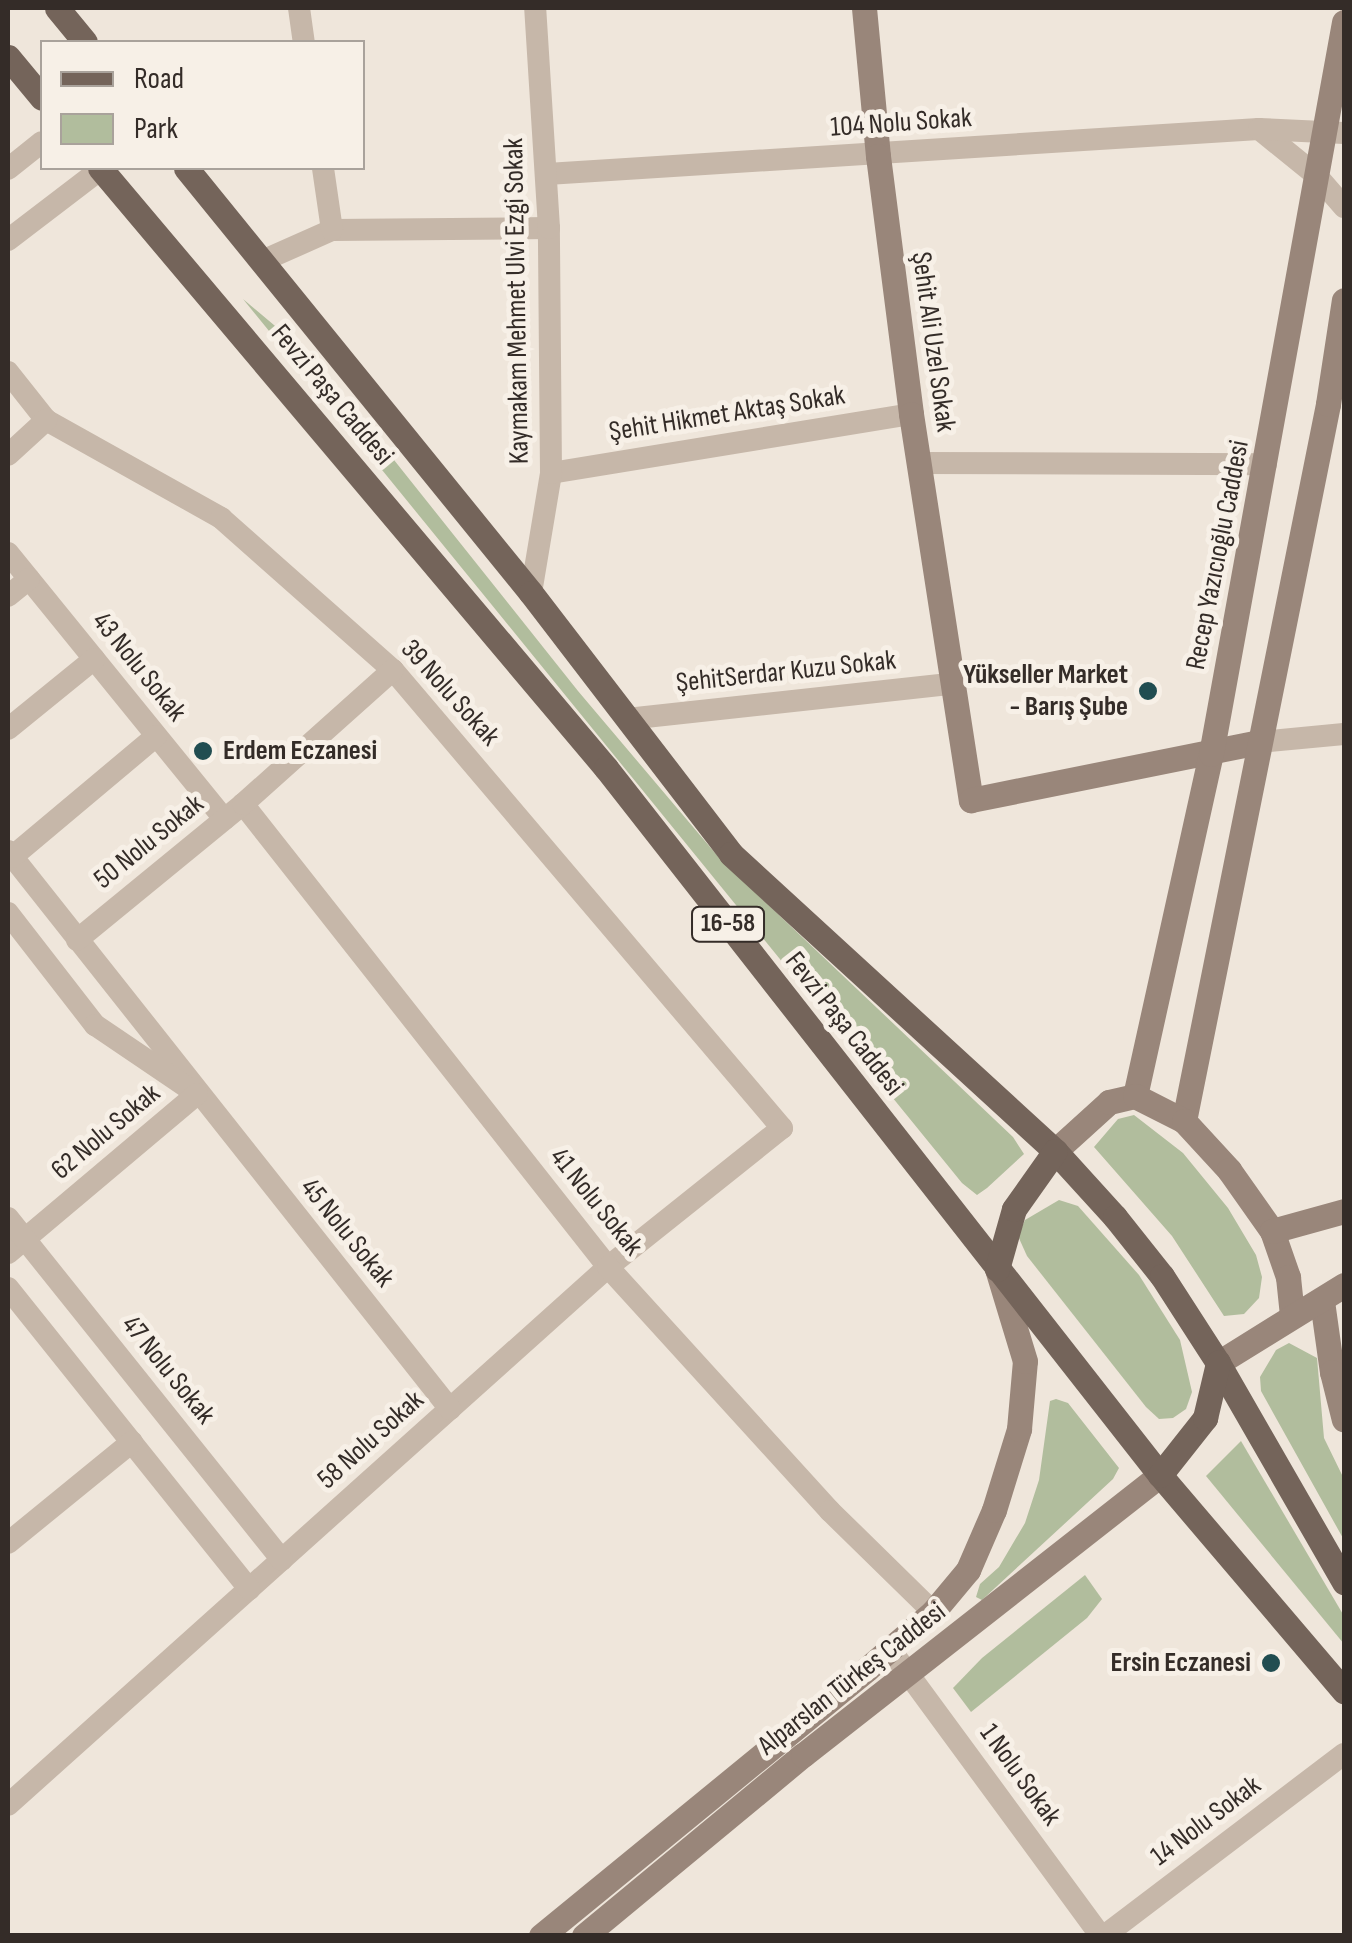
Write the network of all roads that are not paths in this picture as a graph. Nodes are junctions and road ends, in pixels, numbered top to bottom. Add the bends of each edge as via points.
1 (57, 8) edge
2 (299, 8) edge
3 (535, 8) edge
4 (864, 8) edge
5 (1344, 22) edge
6 (84, 40) edge
7 (304, 40) edge
8 (8, 57) edge
9 (40, 96) edge
10 (1259, 129) junction
11 (1334, 133) edge
12 (40, 144) edge
13 (878, 156) junction
14 (8, 169) edge
15 (97, 170) edge
16 (102, 170) edge
17 (188, 170) edge
18 (323, 170) edge
19 (547, 174) junction
20 (1317, 176) junction
21 (1344, 206) edge
22 (549, 228) junction
23 (332, 230) junction
24 (8, 240) edge
25 (262, 261) junction
26 (1344, 300) edge
27 (8, 372) edge
28 (1336, 404) edge
29 (911, 414) junction
30 (46, 420) junction
31 (8, 455) edge
32 (920, 463) junction
33 (1266, 464) junction
34 (552, 473) junction
35 (8, 553) edge
36 (29, 579) junction
37 (530, 592) junction
38 (8, 596) edge
39 (94, 659) junction
40 (394, 670) junction
41 (951, 684) junction
42 (627, 719) junction
43 (8, 728) edge
44 (1344, 734) edge
45 (156, 736) junction
46 (1259, 742) junction
47 (1210, 754) junction
48 (242, 804) junction
49 (224, 820) junction
50 (10, 854) edge
51 (8, 913) edge
52 (77, 940) junction
53 (197, 1094) junction
54 (1135, 1096) junction
55 (1184, 1122) junction
56 (782, 1128) joint
57 (1055, 1151) junction
58 (1344, 1211) edge
59 (8, 1218) edge
60 (1272, 1231) junction
61 (16, 1246) edge
62 (608, 1267) junction
63 (997, 1269) junction
64 (1344, 1284) edge
65 (8, 1288) edge
66 (1322, 1301) junction
67 (1292, 1313) junction
68 (1218, 1363) junction
69 (450, 1409) junction
70 (1344, 1420) edge
71 (132, 1442) junction
72 (1160, 1475) junction
73 (8, 1543) edge
74 (282, 1560) junction
75 (1344, 1582) edge
76 (249, 1589) junction
77 (933, 1612) junction
78 (890, 1649) junction
79 (908, 1674) junction
80 (1344, 1691) edge
81 (1344, 1754) edge
82 (8, 1805) edge
83 (541, 1936) edge
84 (584, 1936) edge
85 (1103, 1936) edge

1 - 6 main road
2 - 7 street
3 - 19 street, Kaymakam Mehmet Ulvi Ezgi Sokak
4 - 13 street, Şehit Ali Uzel Sokak
5 - 11 street, Recep Yazıcıoğlu Caddesi
8 - 9 main road
10 - 11 street, 104 Nolu Sokak
10 - 13 street, 104 Nolu Sokak
10 - 20 street
11 - 20 street, Recep Yazıcıoğlu Caddesi
12 - 14 street
13 - 19 street, 104 Nolu Sokak
13 - 29 street, Şehit Ali Uzel Sokak
15 - 24 street
16 - 63 main road, Fevzi Paşa Caddesi / 16-58 via 606,768
17 - 25 main road, Fevzi Paşa Caddesi / 16-58
18 - 23 street
19 - 22 street, Kaymakam Mehmet Ulvi Ezgi Sokak
20 - 21 street
20 - 33 street, Recep Yazıcıoğlu Caddesi
22 - 23 street
22 - 34 street, Kaymakam Mehmet Ulvi Ezgi Sokak
23 - 25 street
25 - 37 main road, Fevzi Paşa Caddesi / 16-58
26 - 28 street
27 - 30 street, 39 Nolu Sokak
28 - 46 street
29 - 32 street, Şehit Ali Uzel Sokak
29 - 34 street, Şehit Hikmet Aktaş Sokak
30 - 31 street
30 - 40 street, 39 Nolu Sokak via 221,518
32 - 33 street
32 - 41 street, Şehit Ali Uzel Sokak
33 - 47 street, Recep Yazıcıoğlu Caddesi
34 - 37 street, Kaymakam Mehmet Ulvi Ezgi Sokak
35 - 36 street, 43 Nolu Sokak
36 - 38 street
36 - 39 street, 43 Nolu Sokak
37 - 42 main road, Fevzi Paşa Caddesi / 16-58
39 - 43 street
39 - 45 street, 43 Nolu Sokak
40 - 48 street, 50 Nolu Sokak
40 - 56 street, 39 Nolu Sokak
41 - 42 street, ŞehitSerdar Kuzu Sokak
41 - 47 street, Şehit Ali Uzel Sokak via 971,800
42 - 57 main road, Fevzi Paşa Caddesi / 16-58 via 731,854
44 - 46 street
45 - 49 street, 43 Nolu Sokak
45 - 50 street
46 - 47 street
46 - 55 street
47 - 54 street, Recep Yazıcıoğlu Caddesi
48 - 49 street, 50 Nolu Sokak
48 - 62 street, 41 Nolu Sokak
49 - 52 street, 50 Nolu Sokak
50 - 52 street, 45 Nolu Sokak
51 - 53 street, 45 Nolu Sokak via 94,1025
52 - 53 street, 45 Nolu Sokak
53 - 61 street, 62 Nolu Sokak
53 - 69 street, 45 Nolu Sokak
54 - 55 street
54 - 57 street via 1109,1102
55 - 60 street
56 - 62 street, 58 Nolu Sokak
57 - 63 main road via 1014,1209
57 - 68 main road, Fevzi Paşa Caddesi / 16-58 via 1162,1276
58 - 60 street
59 - 61 street, 47 Nolu Sokak
60 - 67 street
61 - 74 street, 47 Nolu Sokak
62 - 69 street, 58 Nolu Sokak
62 - 77 street, 41 Nolu Sokak via 830,1510
63 - 72 main road, Fevzi Paşa Caddesi / 16-58
63 - 77 street, Alparslan Türkeş Caddesi via 1025,1362 1019,1429 968,1570
64 - 66 street
65 - 71 street
66 - 67 street
66 - 70 street
67 - 68 street
68 - 72 main road via 1206,1418
68 - 75 main road, Fevzi Paşa Caddesi / 16-58
69 - 74 street, 58 Nolu Sokak
71 - 73 street
71 - 76 street
72 - 79 street, Alparslan Türkeş Caddesi
72 - 80 main road, Fevzi Paşa Caddesi / 16-58
74 - 76 street, 58 Nolu Sokak
76 - 82 street, 58 Nolu Sokak
77 - 78 street, Alparslan Türkeş Caddesi
78 - 79 street, 1 Nolu Sokak
78 - 83 street, Alparslan Türkeş Caddesi
79 - 84 street, Alparslan Türkeş Caddesi
79 - 85 street, 1 Nolu Sokak
81 - 85 street, 14 Nolu Sokak

